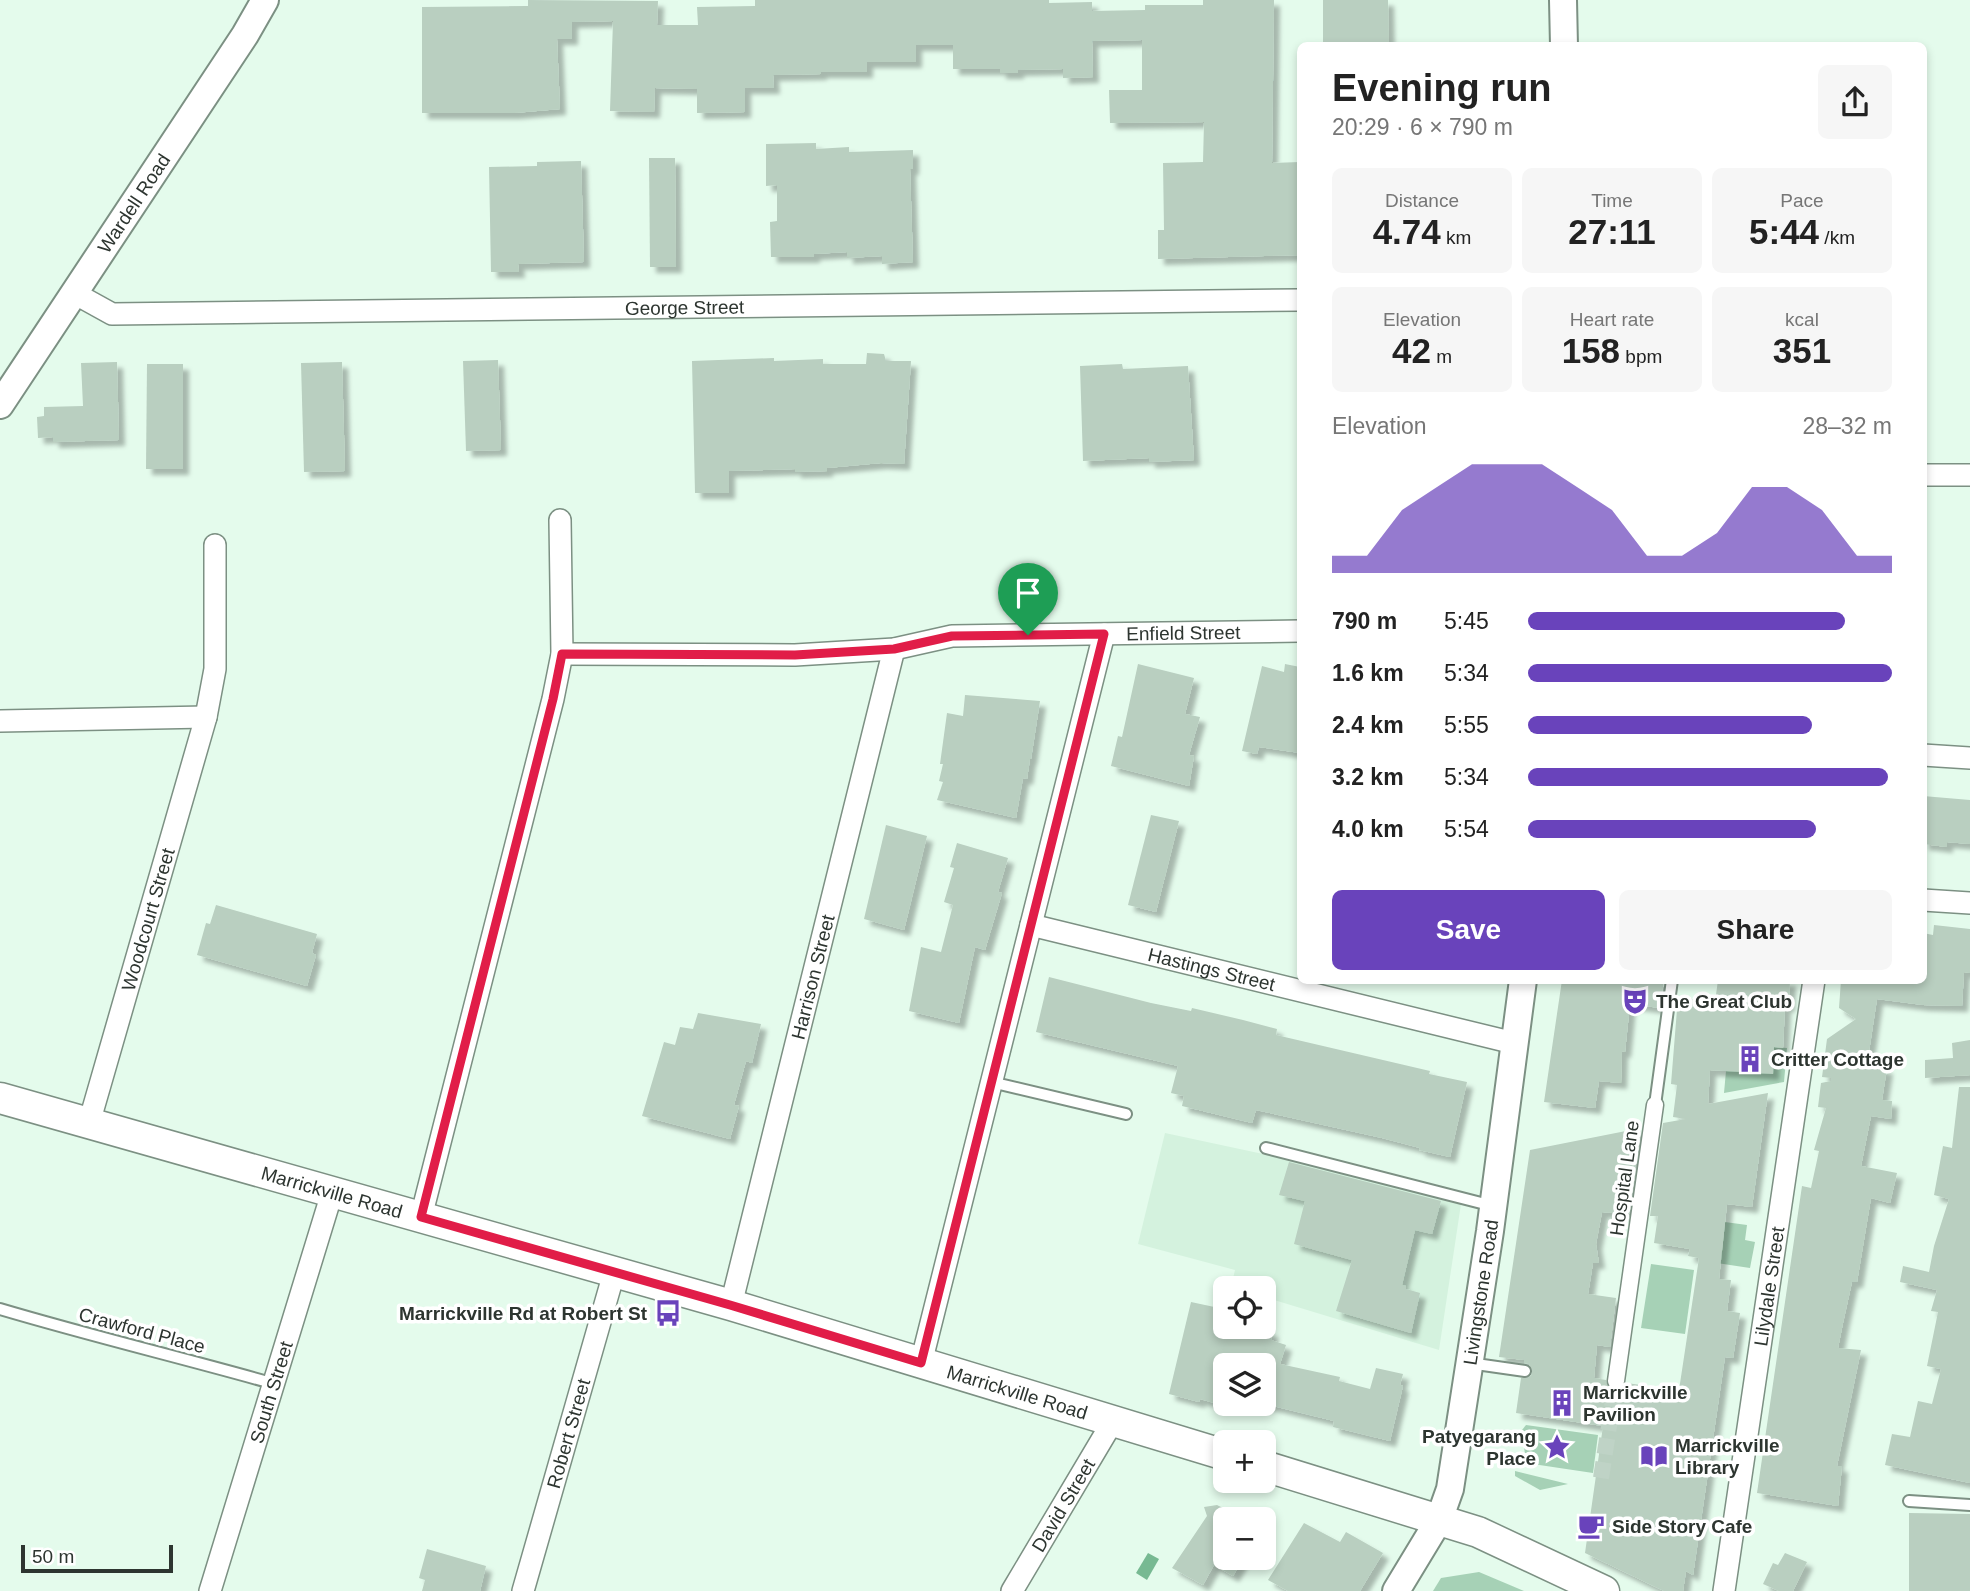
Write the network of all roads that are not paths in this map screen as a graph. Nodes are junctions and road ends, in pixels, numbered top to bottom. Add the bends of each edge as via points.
1 (265, 0) edge
2 (1563, 0) edge
3 (1564, 42) edge
4 (74, 293) junction
5 (1297, 300) edge
6 (0, 405) edge
7 (1927, 475) edge
8 (1970, 475) edge
9 (560, 520) dead end
10 (215, 545) dead end
11 (1297, 631) edge
12 (1104, 634) junction
13 (894, 649) junction
14 (562, 654) junction
15 (206, 717) junction
16 (0, 721) edge
17 (1927, 755) edge
18 (1970, 758) edge
19 (1927, 900) edge
20 (1970, 903) edge
21 (1031, 925) junction
22 (1522, 984) edge
23 (1671, 984) edge
24 (1813, 984) edge
25 (1514, 1043) junction
26 (991, 1082) junction
27 (0, 1098) edge
28 (1655, 1105) joint
29 (1126, 1114) dead end
30 (89, 1124) junction
31 (1265, 1148) dead end
32 (332, 1193) junction
33 (1493, 1206) junction
34 (421, 1217) junction
35 (614, 1273) junction
36 (730, 1305) junction
37 (0, 1309) edge
38 (921, 1363) junction
39 (1469, 1363) junction
40 (1525, 1371) dead end
41 (1616, 1381) tunnel mouth
42 (275, 1384) junction
43 (1113, 1421) junction
44 (1213, 1451) edge
45 (1276, 1470) edge
46 (1909, 1501) dead end
47 (1970, 1505) edge
48 (1439, 1520) junction
49 (210, 1591) edge
50 (523, 1591) edge
51 (1012, 1591) edge
52 (1396, 1591) edge
53 (1604, 1591) edge
54 (1724, 1591) edge

1 - 4 street, Wardell Road
2 - 3 street
4 - 5 street, George Street via 112,314
4 - 6 street, Wardell Road
7 - 8 street
9 - 14 street
10 - 15 street, Woodcourt Street via 215,669
11 - 12 street, Enfield Street
12 - 13 street, Enfield Street via 952,636
12 - 21 street
13 - 14 street, Enfield Street via 795,655
13 - 36 street, Harrison Street
14 - 34 street
15 - 16 street
15 - 30 street, Woodcourt Street
17 - 18 street
19 - 20 street
21 - 25 street, Hastings Street
21 - 26 street
22 - 25 street, Livingstone Road
23 - 28 lane, Hospital Lane
24 - 54 street, Lilydale Street
25 - 33 street, Livingstone Road
26 - 29 lane
26 - 38 street
27 - 30 main road, Marrickville Road
28 - 41 street, Hospital Lane
30 - 32 main road, Marrickville Road
31 - 33 lane
32 - 34 main road, Marrickville Road
32 - 42 street, South Street
33 - 39 street, Livingstone Road
34 - 35 main road, Marrickville Road
35 - 36 main road, Marrickville Road
35 - 50 street, Robert Street
36 - 38 main road, Marrickville Road
37 - 42 lane, Crawford Place
38 - 43 main road, Marrickville Road
39 - 40 lane
39 - 48 street, Livingstone Road via 1450,1489
42 - 49 street, South Street
43 - 44 main road, Marrickville Road
43 - 51 street, David Street
45 - 48 main road
46 - 47 lane
48 - 52 street, Livingstone Road
48 - 53 main road via 1478,1532

